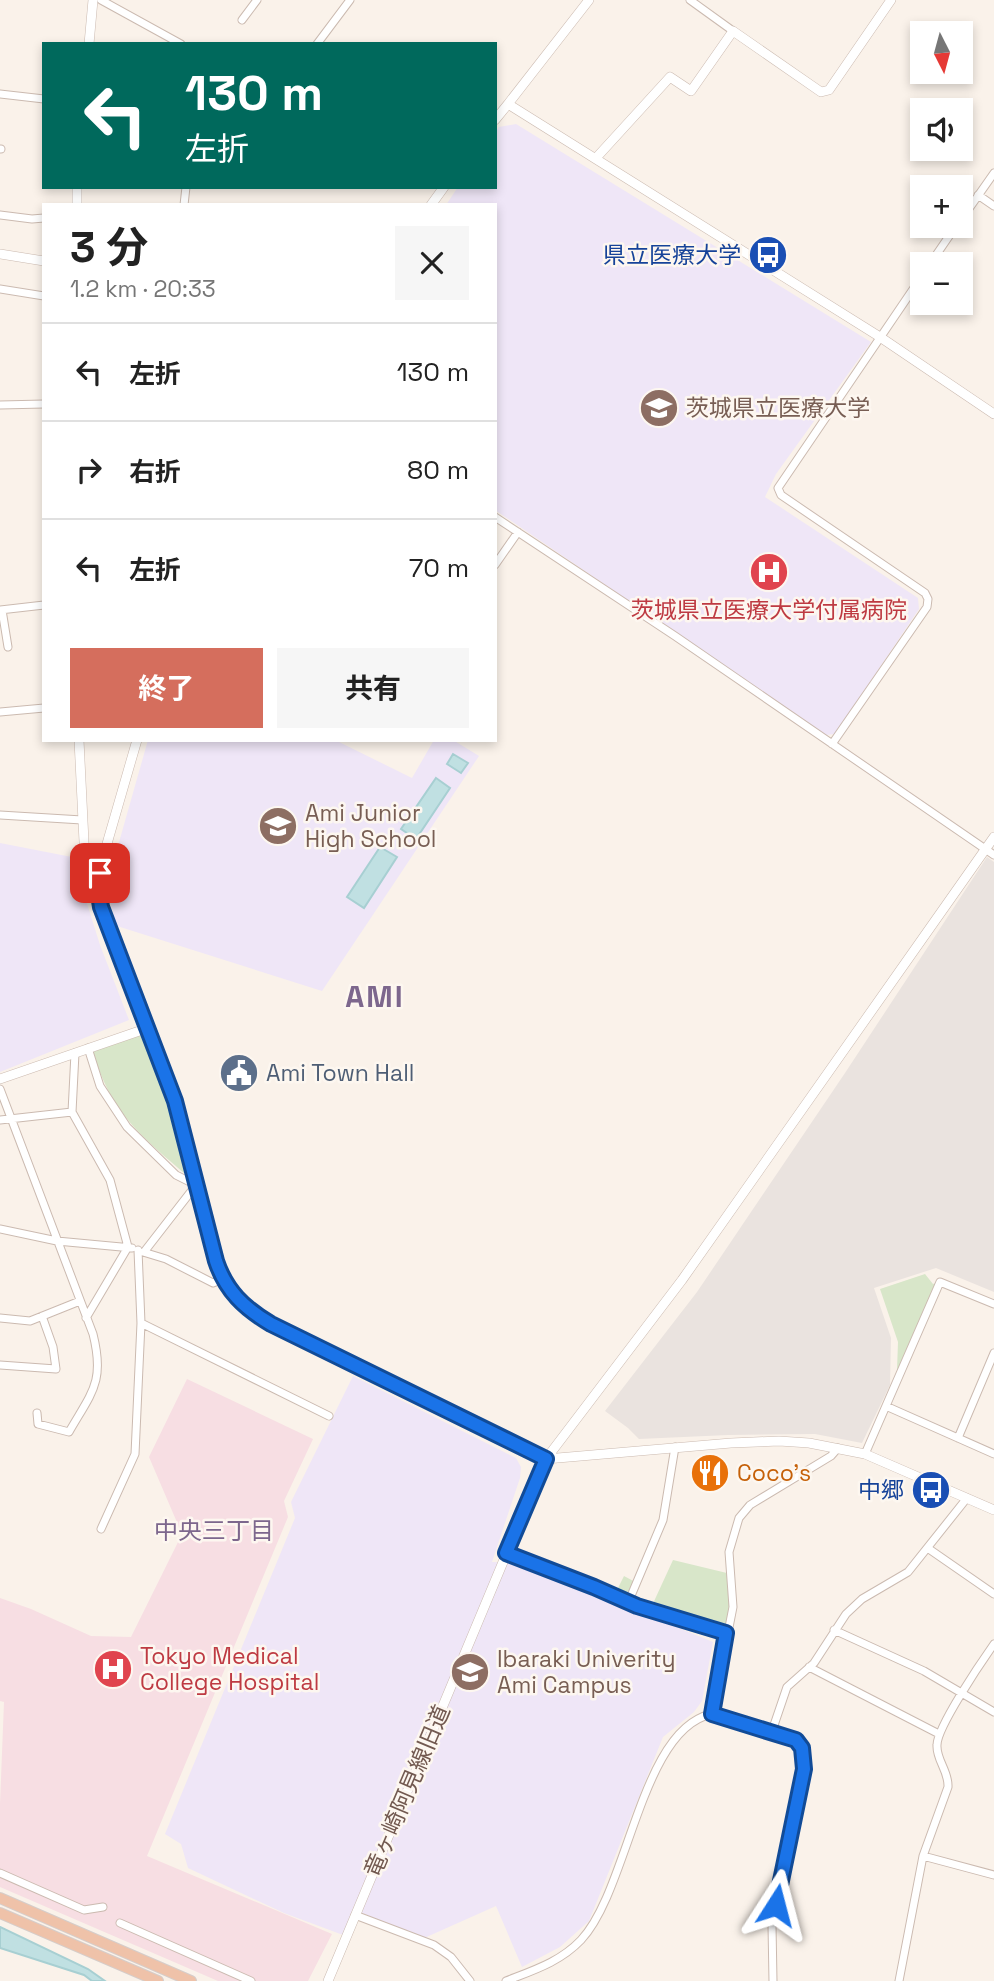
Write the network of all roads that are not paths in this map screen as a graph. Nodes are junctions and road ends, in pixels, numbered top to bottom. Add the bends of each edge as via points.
1 (93, 0) edge
2 (101, 0) edge
3 (257, 0) edge
4 (350, 0) edge
5 (589, 0) edge
6 (690, 0) edge
7 (891, 0) edge
8 (242, 20) dead end
9 (733, 31) junction
10 (89, 42) edge
11 (177, 42) edge
12 (318, 42) edge
13 (0, 94) edge
14 (42, 99) edge
15 (508, 104) junction
16 (497, 118) edge
17 (596, 158) junction
18 (994, 173) edge
19 (978, 195) junction
20 (973, 202) edge
21 (994, 206) edge
22 (0, 215) edge
23 (42, 218) edge
24 (0, 254) edge
25 (42, 261) edge
26 (0, 289) edge
27 (910, 293) edge
28 (42, 296) edge
29 (880, 337) junction
30 (42, 404) edge
31 (0, 405) edge
32 (994, 414) edge
33 (497, 518) edge
34 (518, 532) junction
35 (497, 562) edge
36 (42, 605) edge
37 (1, 610) edge
38 (8, 647) dead end
39 (42, 708) edge
40 (0, 712) edge
41 (79, 742) edge
42 (136, 742) edge
43 (832, 744) junction
44 (0, 815) edge
45 (82, 820) junction
46 (994, 837) edge
47 (990, 852) edge
48 (100, 873) junction
49 (148, 1028) junction
50 (88, 1048) junction
51 (75, 1052) junction
52 (0, 1079) edge
53 (0, 1089) edge
54 (72, 1112) junction
55 (13, 1118) junction
56 (0, 1120) edge
57 (196, 1185) junction
58 (0, 1229) edge
59 (57, 1241) junction
60 (128, 1247) junction
61 (141, 1251) junction
62 (222, 1279) junction
63 (80, 1301) junction
64 (994, 1304) edge
65 (42, 1316) junction
66 (0, 1318) edge
67 (86, 1318) junction
68 (141, 1323) junction
69 (994, 1353) edge
70 (0, 1365) edge
71 (888, 1407) junction
72 (37, 1413) dead end
73 (329, 1416) dead end
74 (958, 1438) junction
75 (675, 1447) junction
76 (838, 1448) junction
77 (865, 1454) junction
78 (994, 1454) edge
79 (546, 1459) junction
80 (967, 1498) junction
81 (994, 1510) edge
82 (101, 1529) dead end
83 (929, 1549) junction
84 (506, 1553) junction
85 (994, 1594) edge
86 (628, 1603) junction
87 (834, 1630) junction
88 (726, 1633) junction
89 (994, 1644) edge
90 (809, 1667) junction
91 (962, 1692) junction
92 (994, 1712) edge
93 (712, 1714) junction
94 (772, 1731) junction
95 (939, 1734) junction
96 (923, 1856) junction
97 (0, 1873) edge
98 (994, 1875) edge
99 (0, 1898) edge
100 (103, 1907) dead end
101 (0, 1913) edge
102 (355, 1915) junction
103 (120, 1923) dead end
104 (158, 1981) edge
105 (191, 1981) edge
106 (251, 1981) edge
107 (328, 1981) edge
108 (470, 1981) edge
109 (506, 1981) edge
110 (773, 1981) edge
111 (899, 1981) edge

1 - 10 street
2 - 11 street
3 - 8 street
4 - 12 street
5 - 15 street
6 - 9 street
7 - 9 street via 825,92
9 - 17 street via 691,91 670,77
13 - 14 street
15 - 16 street
15 - 17 street
17 - 29 street
18 - 19 street
19 - 20 street
19 - 21 street
22 - 23 street
24 - 25 street
26 - 28 street
27 - 29 street
29 - 32 street
29 - 43 street via 778,488 781,495 928,599 927,607
30 - 31 street
33 - 34 street
34 - 35 street
34 - 43 street
36 - 37 street
37 - 38 street
39 - 40 street
41 - 45 street
42 - 48 street
43 - 47 street
44 - 45 street
45 - 48 street via 85,862 88,869
46 - 47 street, 竜ヶ崎阿見線旧道
47 - 79 street, 竜ヶ崎阿見線旧道 via 682,1280
48 - 49 street via 101,907
49 - 50 street
49 - 57 street via 175,1101
50 - 51 street
50 - 57 street via 100,1086 127,1127 176,1175
51 - 52 street
51 - 54 street
53 - 55 street
54 - 55 street
54 - 60 street via 110,1181
55 - 56 street
55 - 59 street
57 - 61 street
57 - 62 street
58 - 59 street
59 - 60 street
59 - 63 street
60 - 61 street
60 - 67 street
61 - 62 street via 213,1283
61 - 68 street
62 - 79 street via 241,1302 271,1324
63 - 65 street
63 - 67 street
64 - 71 street via 940,1282
65 - 66 street via 30,1321
65 - 70 street via 56,1369
67 - 72 street via 99,1356 93,1391 69,1432 38,1424
68 - 73 street
68 - 82 street via 135,1454
69 - 74 street
71 - 74 street
71 - 77 street
74 - 78 street
75 - 76 street via 779,1441
75 - 79 street
75 - 86 street via 663,1520
76 - 77 street
76 - 88 street via 831,1457 750,1505 739,1518 729,1552 733,1607
77 - 80 street
79 - 84 street, 竜ヶ崎阿見線旧道
80 - 81 street
80 - 83 street
83 - 85 street
83 - 87 street via 908,1572 862,1599
84 - 86 street
84 - 102 street, 竜ヶ崎阿見線旧道
86 - 88 street
87 - 90 street
87 - 91 street
88 - 93 street
89 - 91 street
90 - 94 street via 787,1687
90 - 95 street
91 - 92 street
91 - 95 street
93 - 94 street
93 - 109 street via 699,1716 664,1754 640,1805 608,1896 582,1939 562,1957
94 - 110 street via 796,1740 802,1748 804,1769 772,1925
95 - 96 street via 937,1745 948,1787
96 - 98 street
96 - 111 street
97 - 100 street via 83,1910
99 - 105 highway
101 - 104 highway
102 - 107 street, 竜ヶ崎阿見線旧道
102 - 108 street via 433,1945 451,1957
103 - 106 street

